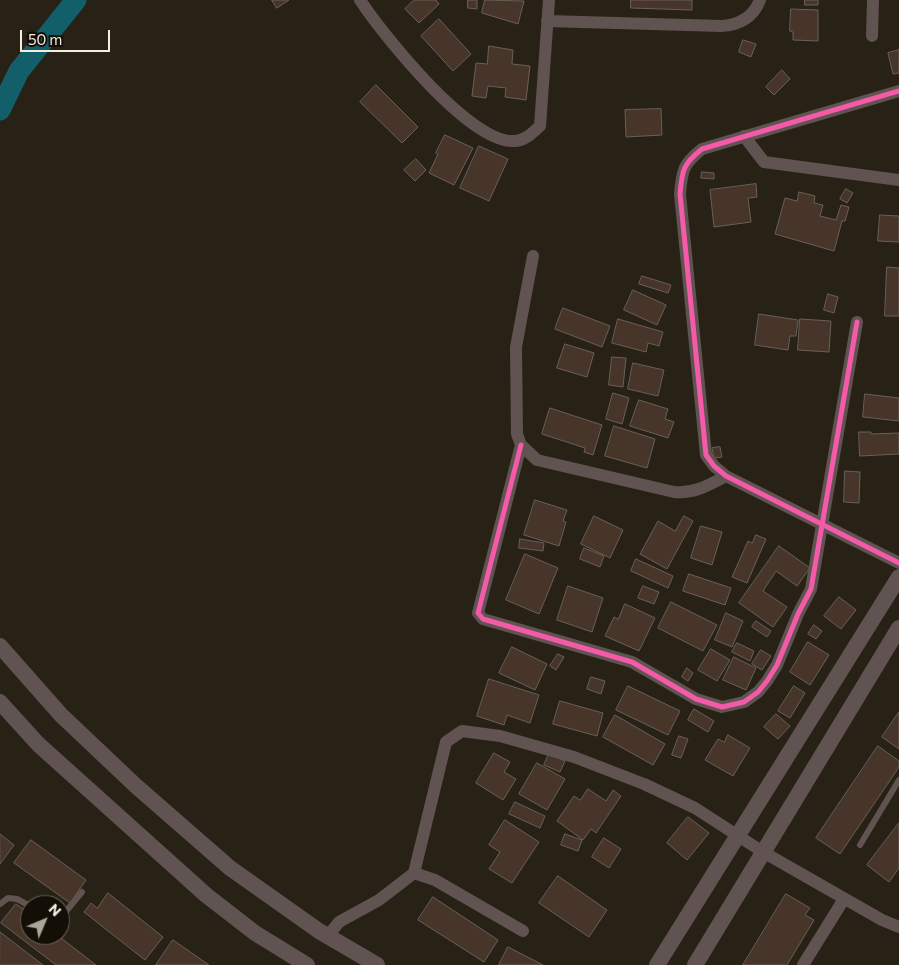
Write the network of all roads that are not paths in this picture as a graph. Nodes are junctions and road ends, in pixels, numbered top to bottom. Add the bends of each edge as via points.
1 (360, 0) edge
2 (549, 0) edge
3 (760, 0) edge
4 (873, 0) edge
5 (547, 20) junction
6 (872, 36) dead end
7 (899, 91) edge
8 (744, 136) junction
9 (899, 180) edge
10 (533, 256) dead end
11 (857, 322) dead end
12 (521, 445) junction
13 (726, 476) junction
14 (822, 524) junction
15 (899, 563) edge
16 (899, 576) edge
17 (899, 628) edge
18 (0, 646) edge
19 (0, 702) edge
20 (899, 780) edge
21 (737, 835) junction
22 (860, 846) dead end
23 (764, 852) junction
24 (414, 873) junction
25 (82, 892) dead end
26 (844, 898) junction
27 (20, 901) edge
28 (0, 904) edge
29 (70, 907) edge
30 (899, 927) edge
31 (523, 931) dead end
32 (328, 936) junction
33 (307, 965) edge
34 (377, 965) edge
35 (657, 965) edge
36 (695, 965) edge
37 (803, 965) edge

1 - 5 street via 401,53 437,92 494,138 514,141 528,138 540,126
2 - 5 street
3 - 5 street via 747,18 728,26
4 - 6 street
7 - 8 street
8 - 9 street via 764,162
8 - 13 street via 702,149 689,159 682,175 680,194 706,455
10 - 12 street via 516,347 517,434
11 - 14 street
12 - 13 street via 537,460 674,492 704,488
12 - 14 street via 478,613 490,622 632,662 696,699 722,706 744,702 758,692 777,665 811,589
13 - 14 street
14 - 15 street
16 - 21 street
17 - 23 street
18 - 32 street via 61,715 136,786 230,868
19 - 33 street via 38,744 206,895 255,933
20 - 22 lane
21 - 23 street
21 - 24 street via 694,808 644,784 574,757 500,736 462,731 446,742
21 - 35 street
23 - 26 street
23 - 36 street
24 - 31 street via 435,880
24 - 32 street via 380,900 339,922
25 - 29 lane
26 - 30 street
26 - 37 street
27 - 28 lane via 8,898
32 - 34 street

